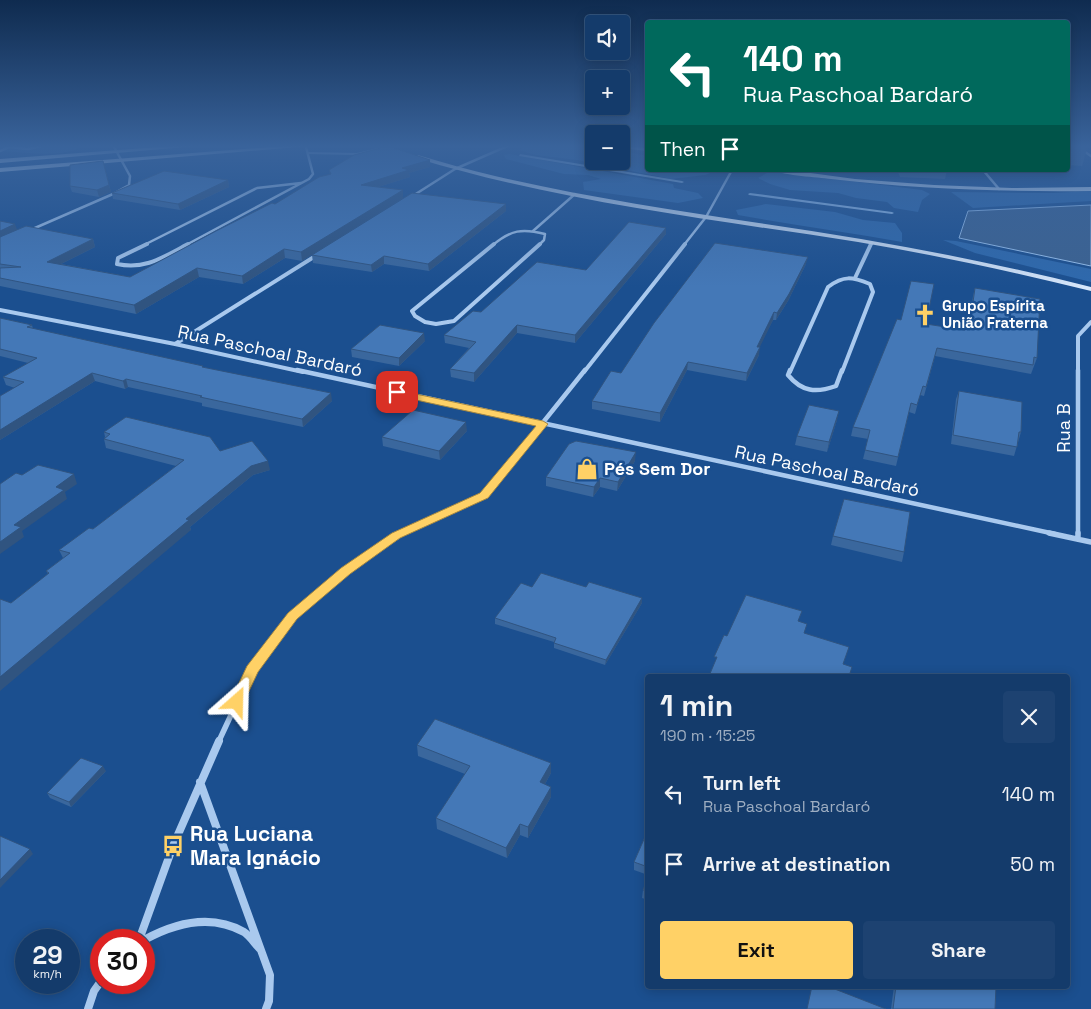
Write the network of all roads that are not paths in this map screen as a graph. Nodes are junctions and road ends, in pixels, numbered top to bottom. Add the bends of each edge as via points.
1 (116, 192) edge
2 (250, 192) edge
3 (284, 192) edge
4 (419, 192) edge
5 (566, 192) edge
6 (720, 192) edge
7 (575, 194) junction
8 (406, 200) edge
9 (706, 218) junction
10 (26, 231) edge
11 (533, 231) junction
12 (871, 243) junction
13 (323, 251) edge
14 (855, 278) junction
15 (1091, 289) edge
16 (0, 310) edge
17 (1091, 322) edge
18 (175, 344) junction
19 (543, 424) junction
20 (1078, 539) junction
21 (1091, 542) edge
22 (200, 782) junction
23 (142, 929) edge
24 (155, 934) edge
25 (262, 951) junction
26 (93, 994) edge
27 (88, 1009) edge
28 (266, 1009) edge

1 - 10 street
2 - 3 street via 118,258 117,264 131,267 150,264
4 - 8 street
5 - 7 main road
6 - 9 street
7 - 9 main road
7 - 11 street
9 - 12 main road
9 - 19 street
11 - 11 street via 505,235 412,311 415,318 437,324 454,321 544,240 545,234
12 - 14 street
12 - 15 main road via 991,264
13 - 18 street
14 - 14 street via 839,279 828,287 788,376 804,391 820,392 836,386 873,292 870,284
16 - 18 street, Rua Paschoal Bardaró
17 - 20 street, Rua B via 1078,336
18 - 19 street, Rua Paschoal Bardaró
19 - 20 street, Rua Paschoal Bardaró
19 - 22 street via 484,496 396,536 346,571 293,616 252,670
20 - 21 street, Rua Paschoal Bardaró
22 - 23 street
22 - 25 street
24 - 25 street via 195,921 222,923 245,933
25 - 28 street via 270,975
26 - 27 street

